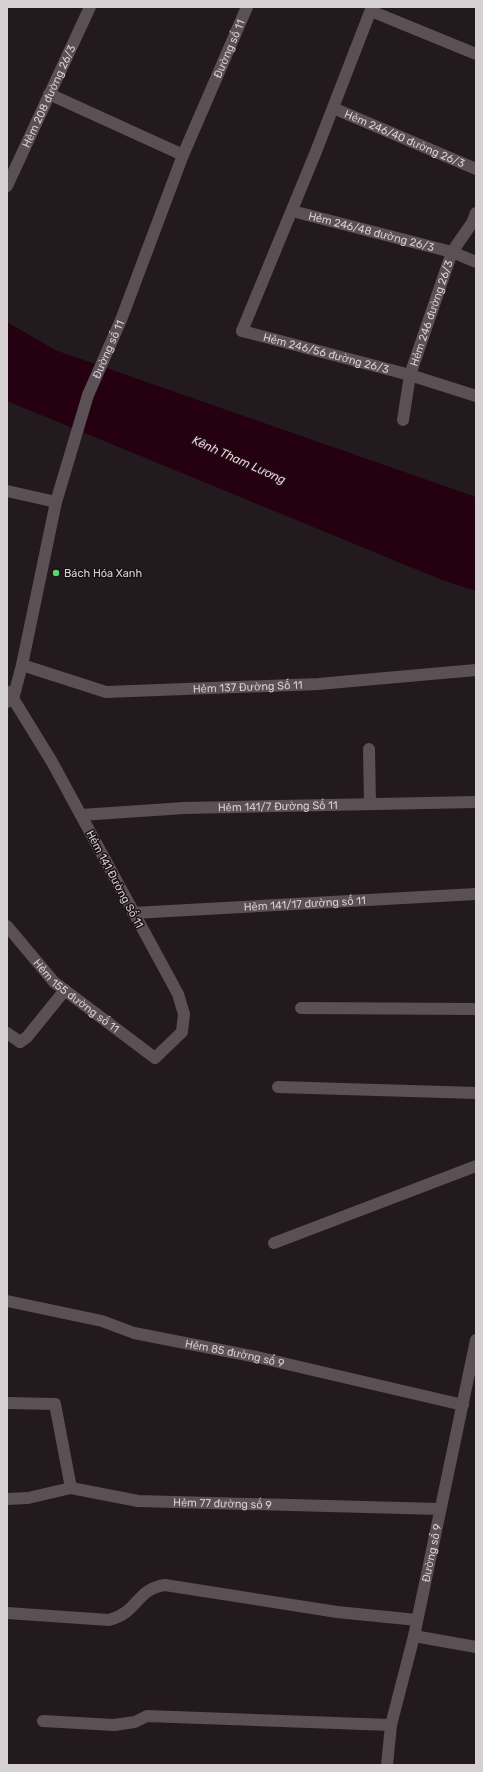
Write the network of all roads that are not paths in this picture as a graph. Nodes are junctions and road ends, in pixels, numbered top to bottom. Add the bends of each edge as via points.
1 (90, 7) edge
2 (247, 7) edge
3 (372, 9) edge
4 (476, 54) edge
5 (49, 94) junction
6 (333, 108) junction
7 (184, 155) junction
8 (476, 168) edge
9 (7, 186) edge
10 (292, 211) junction
11 (476, 213) edge
12 (452, 252) junction
13 (476, 262) edge
14 (410, 375) junction
15 (476, 396) edge
16 (403, 420) dead end
17 (7, 491) edge
18 (56, 502) junction
19 (22, 665) junction
20 (476, 670) edge
21 (9, 697) edge
22 (369, 749) dead end
23 (476, 802) edge
24 (370, 804) junction
25 (81, 816) junction
26 (476, 894) edge
27 (133, 913) junction
28 (7, 926) edge
29 (65, 990) junction
30 (301, 1008) dead end
31 (476, 1009) edge
32 (7, 1033) edge
33 (155, 1058) joint
34 (278, 1087) dead end
35 (476, 1093) edge
36 (476, 1166) edge
37 (274, 1243) dead end
38 (7, 1301) edge
39 (476, 1340) edge
40 (7, 1403) edge
41 (463, 1405) junction
42 (71, 1488) junction
43 (7, 1498) edge
44 (440, 1509) junction
45 (7, 1613) edge
46 (417, 1620) junction
47 (414, 1636) junction
48 (476, 1647) edge
49 (43, 1721) dead end
50 (391, 1725) junction
51 (387, 1765) edge

1 - 5 street, Hẻm 208 đường 26/3
2 - 7 street, Đường số 11
3 - 4 street
3 - 6 street
5 - 7 street
5 - 9 street, Hẻm 208 đường 26/3
6 - 8 street, Hẻm 246/40 đường 26/3
6 - 10 street
7 - 18 street, Đường số 11 via 121,320 88,395
10 - 12 street, Hẻm 246/48 đường 26/3
10 - 14 street, Hẻm 246/56 đường 26/3 via 242,331
11 - 12 street, Hẻm 246 đường 26/3
12 - 13 street, Hẻm 246/48 đường 26/3
12 - 14 street, Hẻm 246 đường 26/3
14 - 15 street, Hẻm 246/56 đường 26/3
14 - 16 street, Hẻm 246 đường 26/3
17 - 18 street
18 - 19 street, Đường số 11
19 - 20 street, Hẻm 137 Đường Số 11 via 106,692 318,684
19 - 21 street, Đường số 11
21 - 25 street, Hẻm 141 Đường Số 11 via 52,762
22 - 24 street
23 - 24 street, Hẻm 141/7 Đường Số 11
24 - 25 street, Hẻm 141/7 Đường Số 11 via 184,808
25 - 27 street, Hẻm 141 Đường Số 11
26 - 27 street, Hẻm 141/17 đường số 11
27 - 33 street, Hẻm 141 Đường Số 11 via 178,994 184,1014 182,1032
28 - 29 street, Hẻm 155 đường số 11 via 54,982
29 - 32 street via 20,1042
29 - 33 street, Hẻm 155 đường số 11
30 - 31 street
34 - 35 street
36 - 37 street
38 - 41 street, Hẻm 85 đường số 9 via 102,1321 134,1333
39 - 41 street, Đường số 9
40 - 42 street via 55,1404
41 - 44 street, Đường số 9
42 - 43 street, Hẻm 77 đường số 9 via 28,1498
42 - 44 street, Hẻm 77 đường số 9 via 138,1500
44 - 46 street, Đường số 9
45 - 46 street via 109,1620 125,1614 148,1590 165,1585 337,1612
46 - 47 street, Đường số 9
47 - 48 street
47 - 50 street, Đường số 9
49 - 50 street via 114,1725 135,1722 147,1716
50 - 51 street, Đường số 9

